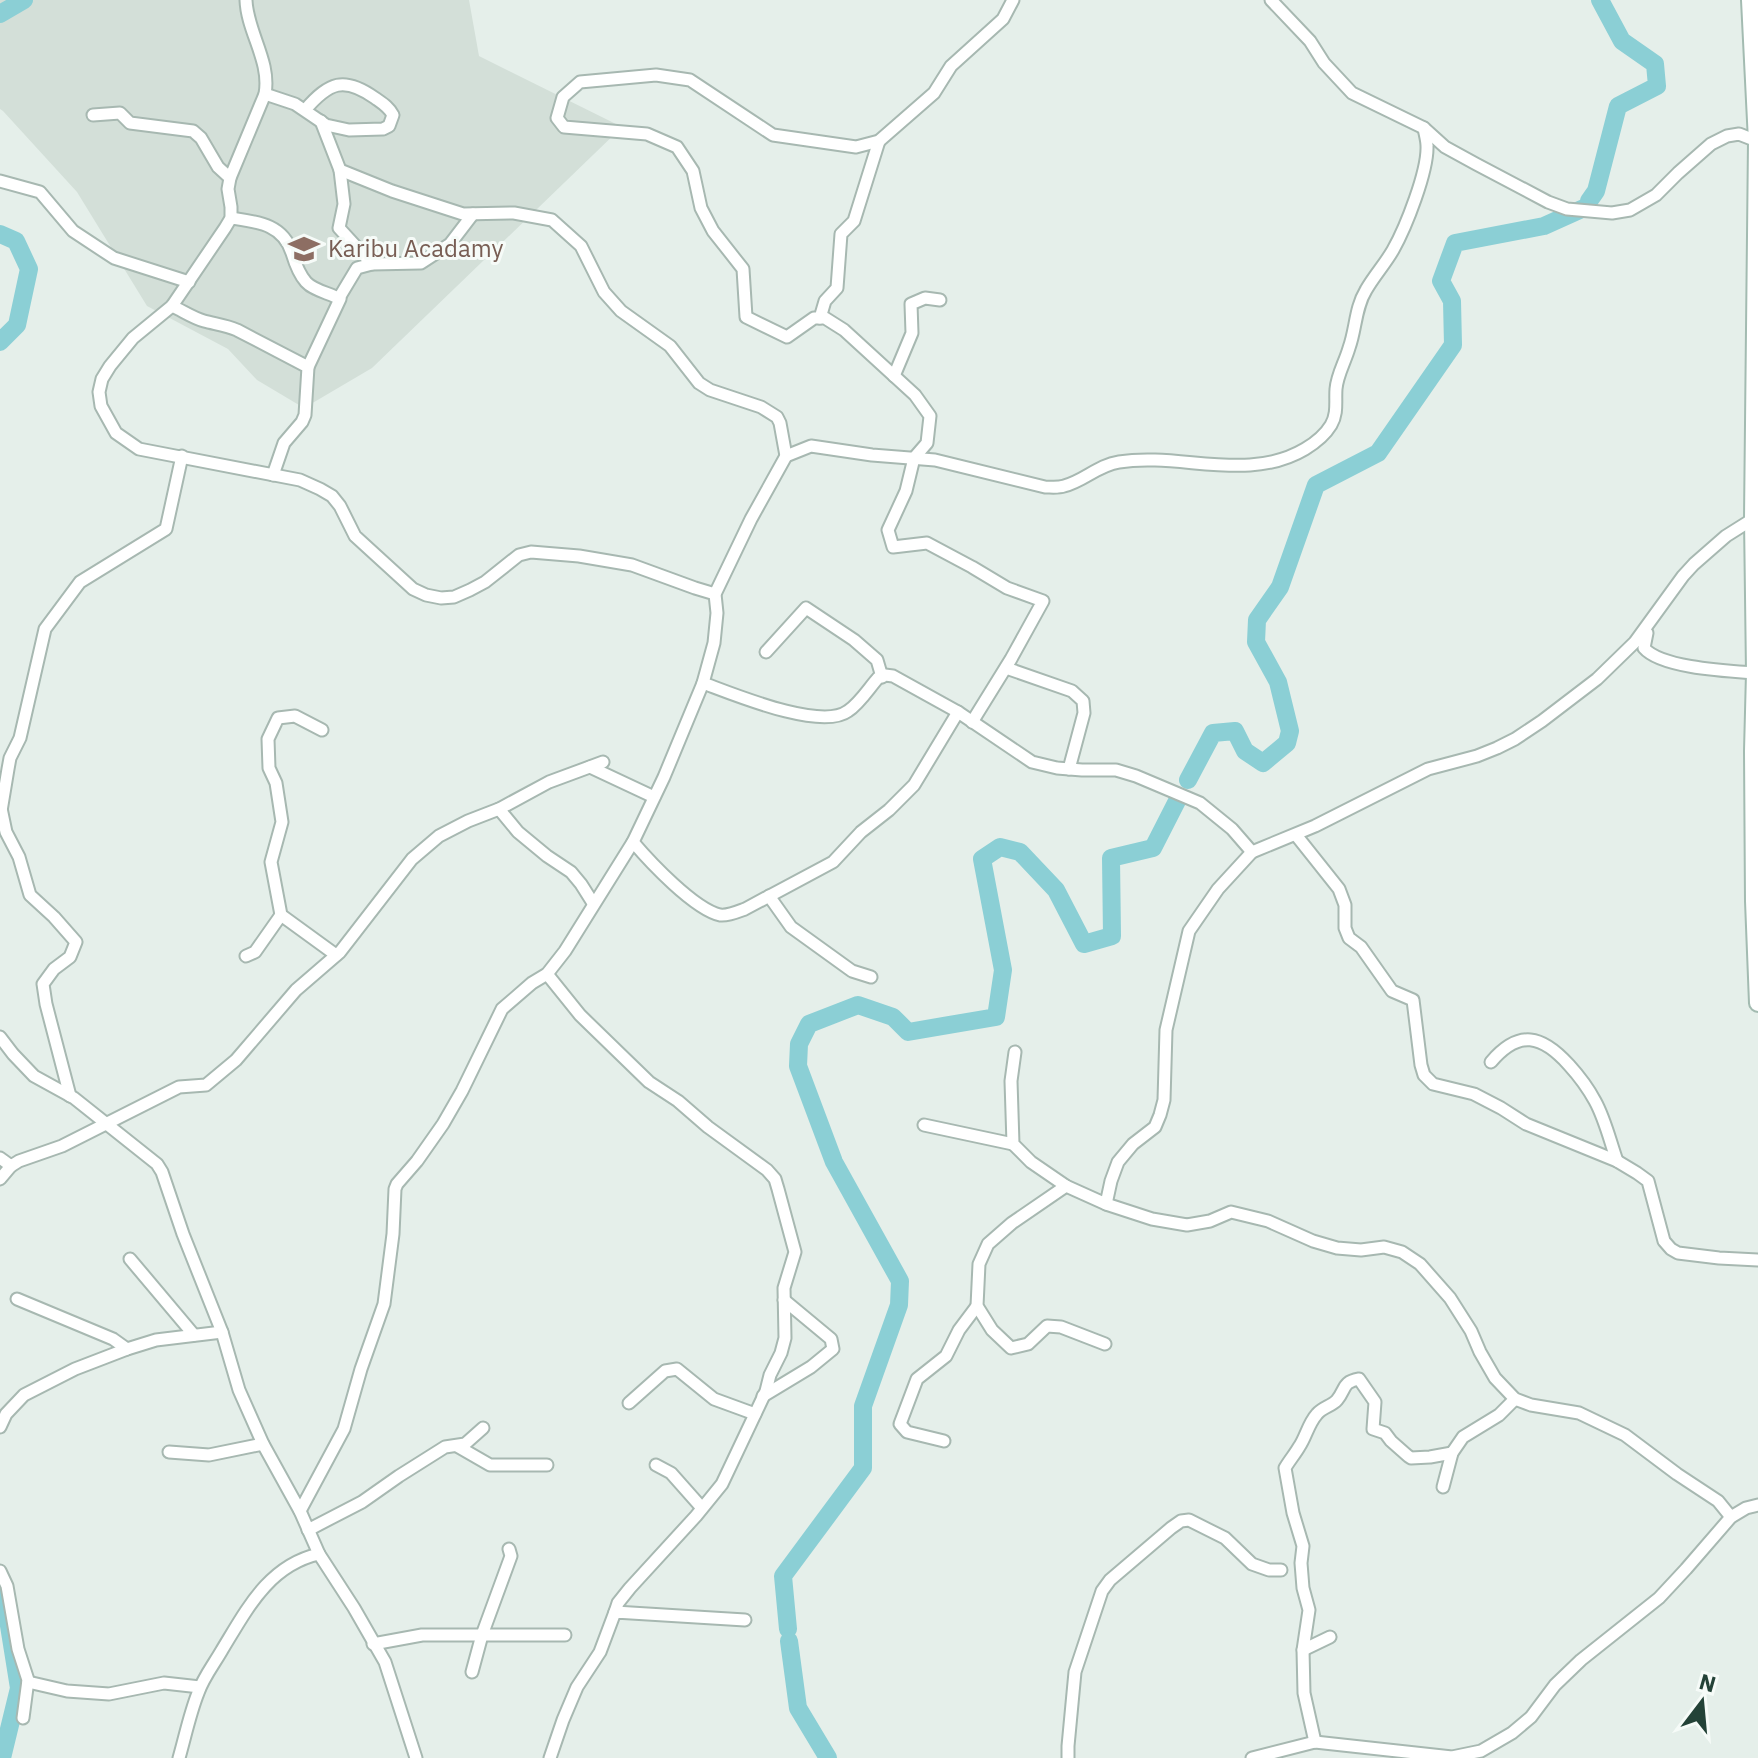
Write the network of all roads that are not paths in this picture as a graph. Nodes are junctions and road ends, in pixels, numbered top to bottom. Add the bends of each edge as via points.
1 (246, 0) edge
2 (1013, 0) edge
3 (1271, 0) edge
4 (1750, 0) edge
5 (1756, 88) edge
6 (265, 94) junction
7 (305, 110) junction
8 (93, 115) dead end
9 (321, 121) junction
10 (1424, 128) junction
11 (879, 141) junction
12 (1757, 141) edge
13 (340, 170) junction
14 (230, 178) junction
15 (0, 181) edge
16 (473, 214) junction
17 (231, 218) junction
18 (372, 264) junction
19 (189, 282) junction
20 (339, 298) junction
21 (940, 300) dead end
22 (172, 306) junction
23 (820, 318) junction
24 (308, 367) junction
25 (894, 376) junction
26 (182, 456) junction
27 (786, 456) junction
28 (914, 458) junction
29 (1756, 462) edge
30 (273, 475) junction
31 (1753, 519) junction
32 (715, 594) junction
33 (1654, 618) junction
34 (766, 652) dead end
35 (1006, 668) junction
36 (1755, 673) junction
37 (882, 677) junction
38 (703, 683) junction
39 (958, 712) junction
40 (972, 722) junction
41 (322, 730) dead end
42 (1756, 751) edge
43 (603, 762) dead end
44 (590, 767) junction
45 (1069, 769) junction
46 (654, 797) junction
47 (499, 809) junction
48 (1, 812) edge
49 (1296, 835) junction
50 (633, 842) junction
51 (1252, 852) junction
52 (769, 896) junction
53 (593, 903) junction
54 (281, 915) junction
55 (336, 955) junction
56 (246, 956) dead end
57 (547, 974) junction
58 (871, 977) dead end
59 (1758, 1003) edge
60 (0, 1037) edge
61 (1015, 1052) dead end
62 (1491, 1062) dead end
63 (70, 1096) junction
64 (108, 1124) junction
65 (924, 1125) dead end
66 (1013, 1144) junction
67 (0, 1158) edge
68 (1617, 1161) junction
69 (11, 1166) junction
70 (0, 1179) edge
71 (1066, 1186) junction
72 (1106, 1204) junction
73 (130, 1259) dead end
74 (1758, 1260) edge
75 (17, 1299) dead end
76 (784, 1300) junction
77 (977, 1306) junction
78 (222, 1332) junction
79 (194, 1335) junction
80 (1105, 1344) dead end
81 (127, 1349) junction
82 (762, 1397) junction
83 (1515, 1399) junction
84 (629, 1403) dead end
85 (755, 1414) junction
86 (0, 1427) edge
87 (483, 1428) dead end
88 (944, 1441) dead end
89 (263, 1444) junction
90 (457, 1446) junction
91 (169, 1452) dead end
92 (1452, 1453) junction
93 (547, 1465) dead end
94 (656, 1465) dead end
95 (1443, 1487) dead end
96 (1758, 1505) edge
97 (702, 1508) junction
98 (300, 1511) junction
99 (1731, 1517) junction
100 (308, 1530) junction
101 (509, 1549) dead end
102 (319, 1554) junction
103 (1281, 1570) dead end
104 (0, 1571) edge
105 (615, 1612) junction
106 (745, 1620) dead end
107 (482, 1635) junction
108 (565, 1635) dead end
109 (1330, 1637) dead end
110 (373, 1644) junction
111 (1303, 1650) junction
112 (472, 1672) dead end
113 (28, 1682) junction
114 (200, 1687) junction
115 (23, 1718) dead end
116 (1315, 1742) junction
117 (179, 1758) edge
118 (416, 1758) edge
119 (550, 1758) edge
120 (1068, 1758) edge
121 (1252, 1758) edge

1 - 6 street
2 - 11 street via 1003,19 951,66 934,93
3 - 10 street via 1352,93
4 - 5 main road
5 - 12 main road
6 - 7 street
6 - 14 street
7 - 9 street
7 - 9 street via 329,89 349,84 393,115 383,129 349,130
8 - 14 street via 120,113 130,123 193,131
9 - 13 street
10 - 12 street via 1445,147 1548,202 1612,213 1630,210 1656,195 1711,144 1727,136
10 - 28 street via 1427,148 1419,190 1395,248 1360,303 1339,375 1334,420 1308,447 1289,458 1259,464 1117,462 1061,487
11 - 23 street via 854,221 841,234 837,288 825,301
11 - 23 street via 856,147 773,135 690,80 656,75 580,82 563,97 557,118 564,127 647,134 677,147 693,171 701,208 713,231 743,269 746,317 787,337
12 - 29 main road
13 - 16 street
13 - 18 street via 344,204 339,228
14 - 17 street
15 - 19 street via 40,192 73,231 114,258
16 - 18 street via 450,244 421,263
16 - 27 street via 514,213 552,220 581,246 604,292 621,311 670,346 699,383 777,417
17 - 19 street
17 - 20 street via 280,231 309,286
18 - 20 street via 357,268
19 - 22 street
20 - 24 street
21 - 25 street via 925,298 911,304 912,333
22 - 24 street via 194,318 228,325
22 - 26 street via 120,352 99,392 101,406 126,441 139,449
23 - 25 street via 844,330
24 - 30 street via 305,415 284,443
25 - 28 street via 930,416 927,443
26 - 30 street
26 - 48 street via 166,529 80,582 45,629
27 - 28 street via 811,446
27 - 32 street
28 - 35 street via 888,530 893,547 927,543 1007,588 1043,601
29 - 31 main road
30 - 32 street via 300,480 332,496 355,536 426,595 454,597 531,552 632,565
31 - 33 street via 1694,564
31 - 36 main road
32 - 38 street via 714,643
33 - 36 street via 1644,641 1648,653 1677,663
33 - 49 street via 1597,679 1515,739 1428,769
34 - 37 street via 806,608 877,660
35 - 40 street
35 - 45 street via 1072,691 1083,701
36 - 42 main road
37 - 38 street via 847,712 817,718
37 - 39 street via 893,676
38 - 46 street
39 - 40 street
39 - 52 street via 914,785 889,810 833,862
40 - 45 street via 1032,762
41 - 54 street via 295,716 278,718 268,739 282,822 271,862
42 - 59 main road
43 - 44 street
44 - 46 street
44 - 47 street
45 - 51 street via 1116,770 1200,803
46 - 50 street
47 - 53 street via 518,832 571,872
47 - 55 street via 439,836 412,859
48 - 63 street via 30,895 76,942 70,957 43,984
49 - 51 street
49 - 68 street via 1339,889 1349,938 1392,991 1413,1000 1424,1075 1433,1084 1474,1094 1526,1124
50 - 52 street via 692,900 719,915
50 - 53 street
51 - 72 street via 1189,931 1166,1030 1160,1115 1155,1127 1118,1162
52 - 58 street via 791,927 852,971
53 - 57 street
54 - 55 street
54 - 56 street via 255,952
55 - 64 street via 206,1085 179,1087
57 - 76 street via 580,1015 649,1082 775,1179 795,1252
57 - 98 street via 502,1009 443,1124 397,1184 384,1304 344,1429
60 - 63 street via 34,1076
61 - 66 street
62 - 68 street via 1513,1043 1530,1039 1555,1049 1596,1102
63 - 64 street
64 - 69 street
64 - 78 street via 162,1172
65 - 66 street
66 - 71 street
67 - 69 street
68 - 74 street via 1648,1181 1664,1241 1671,1249
69 - 70 street
71 - 72 street
71 - 77 street via 988,1244 979,1264
72 - 83 street via 1187,1225 1231,1212 1337,1248 1402,1252 1450,1298 1495,1378
73 - 79 street
75 - 81 street
76 - 82 street via 785,1338
76 - 82 street via 831,1339 833,1349
77 - 80 street via 1011,1348 1028,1344 1047,1326
77 - 88 street via 946,1356 917,1379 900,1424 907,1432
78 - 79 street
78 - 89 street
79 - 81 street
81 - 86 street via 24,1395
82 - 85 street
83 - 92 street via 1463,1437
83 - 99 street via 1579,1413 1625,1435 1718,1501
84 - 85 street via 665,1371 677,1369 714,1399
85 - 97 street via 722,1484
87 - 90 street
89 - 91 street via 209,1455
89 - 98 street
90 - 93 street via 490,1465
90 - 100 street via 445,1447 362,1502
92 - 95 street
92 - 111 street via 1411,1458 1375,1430 1375,1402 1359,1379 1350,1381 1336,1402 1316,1415 1285,1468 1303,1546 1309,1610
94 - 97 street via 671,1473
96 - 99 street
97 - 105 street
98 - 100 street
99 - 116 street via 1659,1598 1581,1660 1531,1717 1481,1751 1452,1757
100 - 102 street
101 - 107 street via 511,1556
102 - 110 street
102 - 114 street via 289,1565 266,1583
103 - 120 street via 1252,1564 1225,1538 1189,1520 1171,1528 1120,1571 1102,1591 1075,1672
104 - 113 street
105 - 106 street
105 - 119 street via 600,1652 577,1687
107 - 108 street
107 - 110 street via 422,1635
107 - 112 street
109 - 111 street
110 - 118 street via 385,1662
111 - 116 street via 1304,1693
113 - 114 street via 109,1694 164,1683
113 - 115 street
114 - 117 street
116 - 121 street

